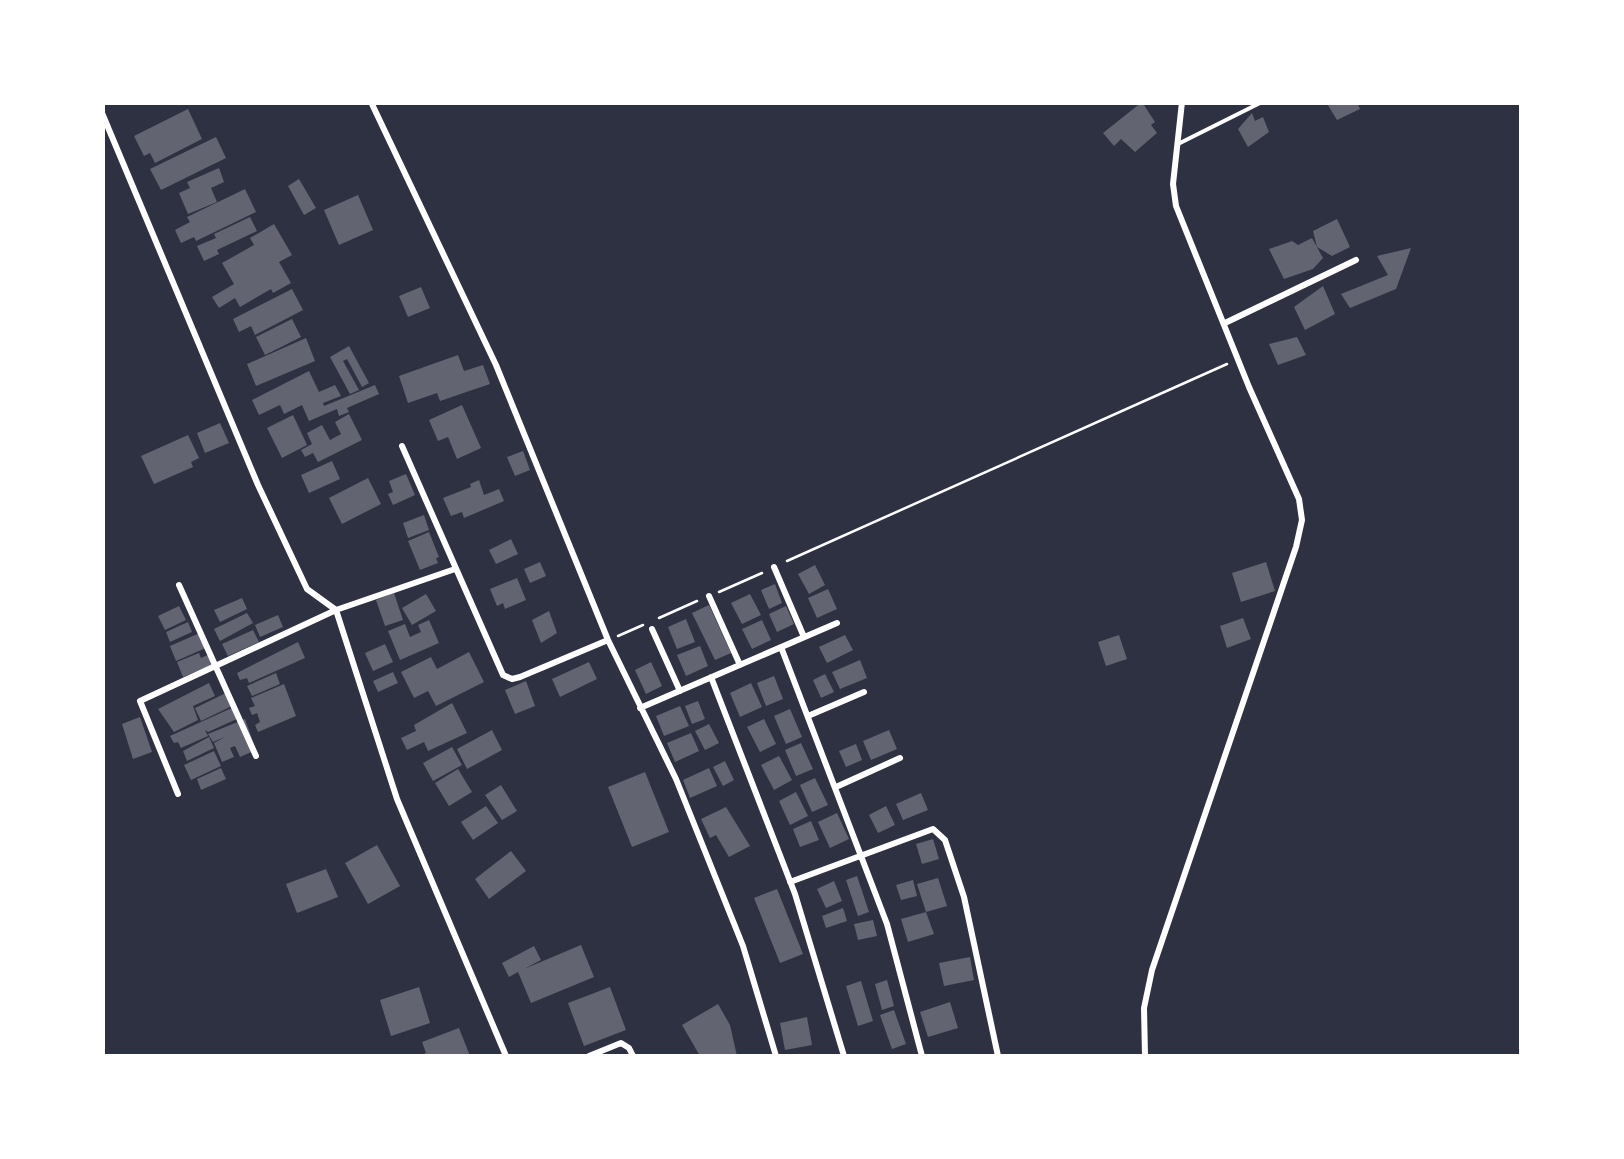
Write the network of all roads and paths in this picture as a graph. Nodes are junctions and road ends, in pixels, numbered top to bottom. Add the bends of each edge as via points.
1 (371, 102) edge
2 (1182, 102) edge
3 (1262, 102) edge
4 (102, 113) edge
5 (1175, 145) junction
6 (1356, 260) dead end
7 (1225, 323) junction
8 (1237, 359) junction
9 (402, 446) dead end
10 (774, 567) junction
11 (454, 569) junction
12 (178, 585) dead end
13 (709, 596) junction
14 (336, 610) junction
15 (658, 618) dead end
16 (837, 624) dead end
17 (642, 626) dead end
18 (652, 629) dead end
19 (804, 637) junction
20 (608, 640) junction
21 (781, 647) junction
22 (740, 665) junction
23 (215, 666) junction
24 (711, 678) junction
25 (680, 691) junction
26 (864, 692) dead end
27 (640, 708) junction
28 (808, 716) junction
29 (256, 756) dead end
30 (900, 758) dead end
31 (836, 788) junction
32 (178, 794) dead end
33 (862, 857) junction
34 (790, 882) junction
35 (776, 1055) edge
36 (506, 1056) edge
37 (590, 1056) edge
38 (633, 1056) edge
39 (766, 1056) edge
40 (844, 1056) edge
41 (922, 1056) edge
42 (998, 1056) edge
43 (1145, 1056) edge

1 - 20 street via 496,365
2 - 5 street
3 - 5 lane
4 - 14 street via 258,485 307,589
5 - 7 street via 1176,206
6 - 7 street
7 - 8 street
8 - 10 path
8 - 43 street via 1300,499 1302,520 1152,970
9 - 11 street
10 - 13 path
10 - 19 street
11 - 14 street
11 - 20 street via 508,678
12 - 23 street
13 - 15 path
13 - 22 street
14 - 23 street
14 - 36 street via 397,798
16 - 19 street
17 - 20 path
18 - 25 street
19 - 21 street
20 - 27 street
21 - 22 street
21 - 28 street
22 - 24 street
23 - 29 street
23 - 32 street via 140,701
24 - 25 street
24 - 34 street
25 - 27 street
26 - 28 street
27 - 35 street via 743,946
28 - 31 street
30 - 31 street
31 - 33 street
33 - 34 street
33 - 41 street
33 - 42 street via 933,830 943,836 964,897
34 - 40 street
35 - 39 street
37 - 38 street via 622,1043

